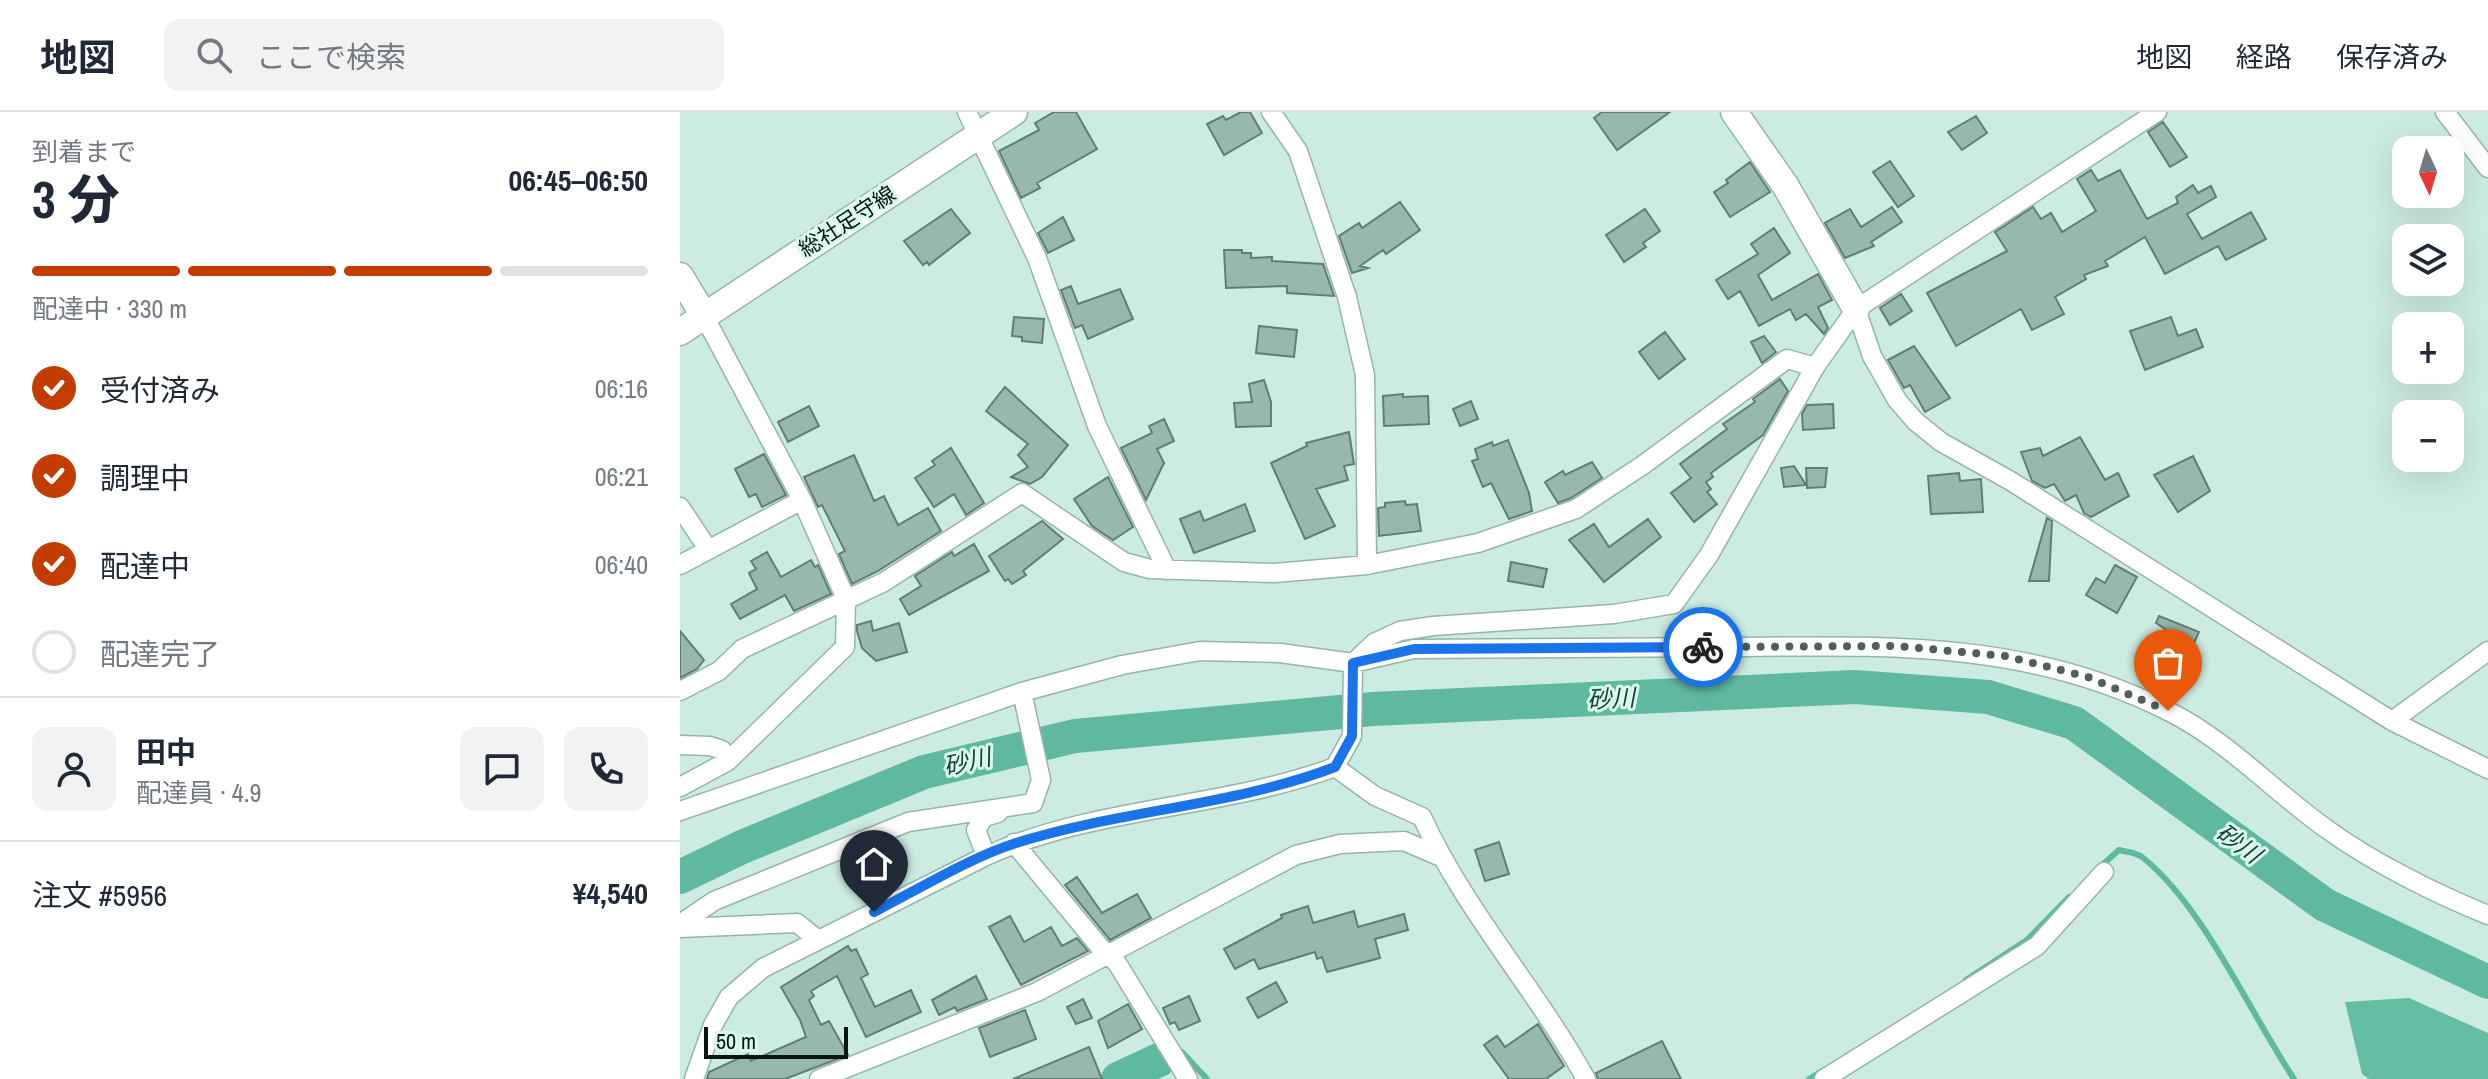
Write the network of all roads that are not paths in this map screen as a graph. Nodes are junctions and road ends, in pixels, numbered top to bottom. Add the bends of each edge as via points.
1 (1014, 112) edge
2 (1271, 112) edge
3 (1734, 112) edge
4 (2157, 112) edge
5 (2445, 112) edge
6 (973, 124) edge
7 (2488, 168) edge
8 (680, 276) edge
9 (1856, 309) junction
10 (703, 314) junction
11 (680, 332) edge
12 (1815, 367) junction
13 (802, 500) junction
14 (680, 507) edge
15 (708, 549) junction
16 (680, 565) edge
17 (1367, 565) junction
18 (1167, 570) junction
19 (846, 599) junction
20 (2488, 651) edge
21 (1352, 671) junction
22 (680, 691) edge
23 (1022, 692) junction
24 (2392, 721) junction
25 (680, 745) edge
26 (728, 761) junction
27 (1335, 767) junction
28 (2488, 769) edge
29 (680, 787) edge
30 (1033, 803) junction
31 (680, 811) edge
32 (1014, 843) junction
33 (986, 856) junction
34 (1441, 857) junction
35 (2104, 872) dead end
36 (2488, 915) edge
37 (680, 926) edge
38 (818, 940) junction
39 (1109, 956) junction
40 (694, 1079) edge
41 (819, 1079) edge
42 (1188, 1079) edge
43 (1586, 1079) edge
44 (1824, 1079) edge

1 - 6 main road, 総社足守線
2 - 17 street via 1298,151 1347,297 1365,375
3 - 9 main road via 1785,185
4 - 9 street
5 - 7 street
6 - 10 main road, 総社足守線
6 - 18 street via 1037,258 1097,426
8 - 10 main road
9 - 12 street
9 - 24 street via 1872,356 1897,400 1941,442
10 - 11 main road, 総社足守線
10 - 13 street
12 - 17 street via 1787,359 1576,509 1478,543
12 - 21 street via 1709,555 1674,604 1614,614 1400,631 1374,643
13 - 15 street
13 - 19 street
14 - 15 street
15 - 16 street
17 - 18 street via 1275,573
18 - 19 street via 1124,562 1022,493 884,582
19 - 22 street via 742,649 719,671
19 - 26 street via 845,647
20 - 24 street
21 - 23 street via 1280,653 1200,651
21 - 27 street via 1352,736
21 - 36 street via 1414,649 1897,646 2005,656 2088,677 2168,711 2199,729 2329,832 2442,896
23 - 30 street via 1041,780
23 - 31 street
24 - 28 street
25 - 26 street via 710,746 722,750
26 - 29 street
27 - 32 street via 1288,785 1125,814
27 - 34 street via 1375,796 1422,817
30 - 33 street via 984,817 976,830
30 - 37 street via 908,822 714,901
32 - 33 street
32 - 39 street
33 - 38 street
34 - 39 street via 1404,841 1340,844 1296,855
34 - 43 street
35 - 44 street via 2037,946
37 - 38 street via 797,923
38 - 40 street via 763,968 729,997
39 - 41 street via 1037,992
39 - 42 street

